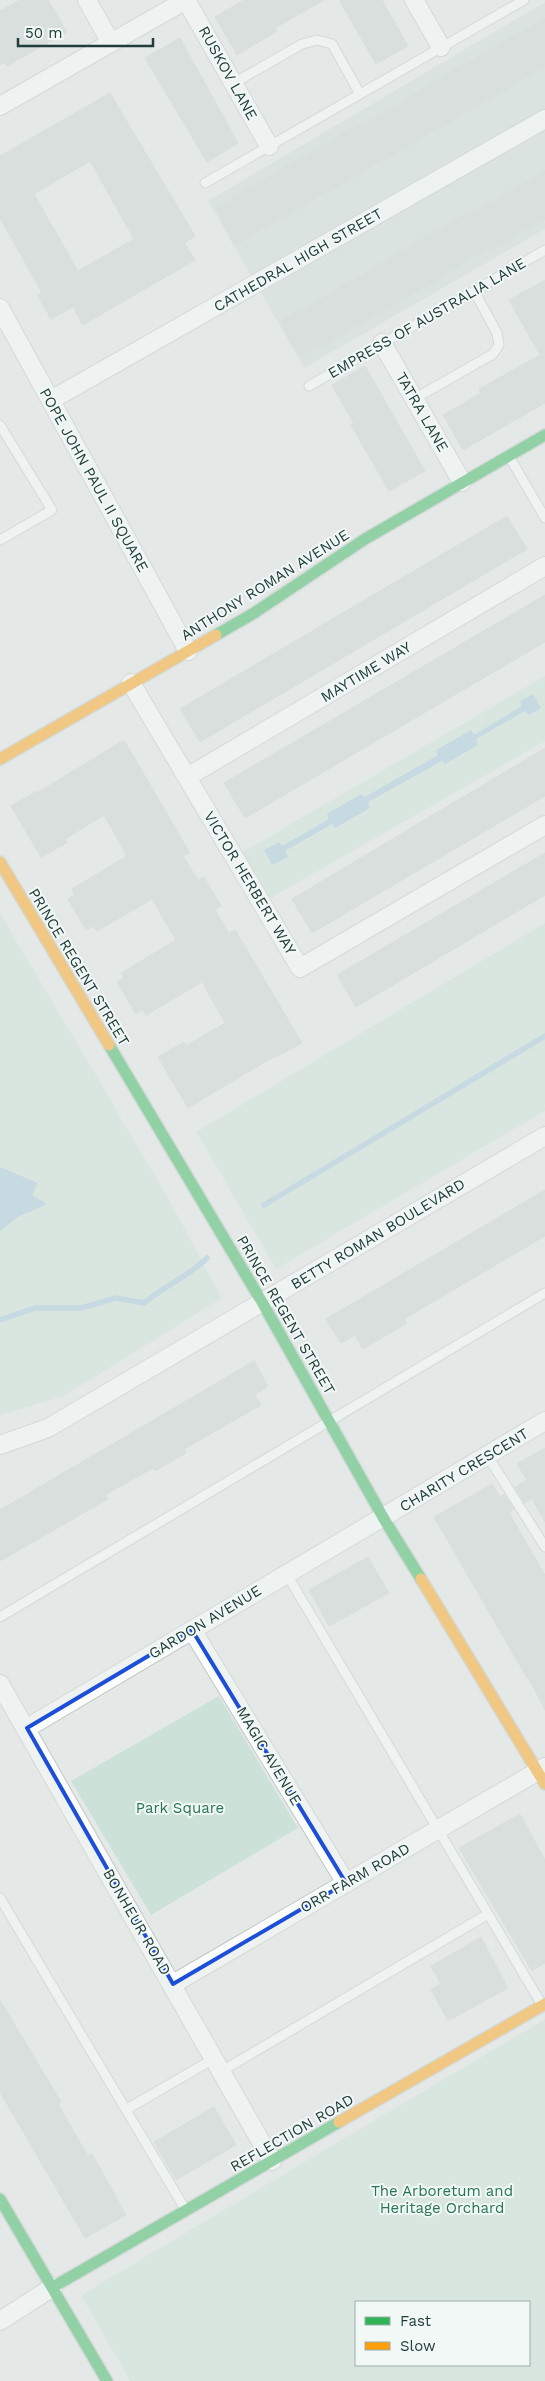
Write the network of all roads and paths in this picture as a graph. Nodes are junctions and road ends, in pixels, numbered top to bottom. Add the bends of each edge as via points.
1 (87, 0) edge
2 (186, 0) edge
3 (414, 0) edge
4 (524, 0) edge
5 (111, 43) junction
6 (441, 47) junction
7 (234, 83) junction
8 (360, 94) junction
9 (0, 106) edge
10 (545, 119) edge
11 (269, 146) junction
12 (205, 183) dead end
13 (545, 250) edge
14 (474, 291) junction
15 (0, 308) edge
16 (382, 343) junction
17 (309, 386) dead end
18 (414, 399) junction
19 (51, 400) junction
20 (0, 425) edge
21 (545, 435) edge
22 (509, 456) junction
23 (462, 482) junction
24 (545, 518) edge
25 (0, 540) edge
26 (545, 566) edge
27 (188, 651) junction
28 (131, 683) junction
29 (0, 760) edge
30 (187, 777) junction
31 (545, 825) edge
32 (0, 862) edge
33 (545, 1136) edge
34 (545, 1293) edge
35 (262, 1302) junction
36 (330, 1420) junction
37 (545, 1421) edge
38 (0, 1445) edge
39 (487, 1455) junction
40 (384, 1519) junction
41 (545, 1547) edge
42 (286, 1573) junction
43 (0, 1617) edge
44 (192, 1630) junction
45 (0, 1684) edge
46 (27, 1728) junction
47 (543, 1774) edge
48 (437, 1830) junction
49 (346, 1883) junction
50 (0, 1898) edge
51 (488, 1914) junction
52 (173, 1984) junction
53 (544, 2005) edge
54 (218, 2065) junction
55 (126, 2109) junction
56 (272, 2161) junction
57 (0, 2199) edge
58 (187, 2211) junction
59 (53, 2287) junction
60 (0, 2321) edge
61 (108, 2381) edge

1 - 5 street
2 - 5 street
2 - 7 street, RUSKOV LANE
3 - 6 street
4 - 6 lane
5 - 9 street
6 - 8 lane
7 - 8 lane via 302,44 317,40 332,44
7 - 11 street, RUSKOV LANE
8 - 11 lane
10 - 19 street, CATHEDRAL HIGH STREET
11 - 12 lane
13 - 14 lane, EMPRESS OF AUSTRALIA LANE
14 - 16 lane, EMPRESS OF AUSTRALIA LANE
14 - 18 lane via 497,333 499,345 493,354
15 - 19 street, POPE JOHN PAUL II SQUARE
16 - 17 lane, EMPRESS OF AUSTRALIA LANE
16 - 18 street, TATRA LANE
18 - 23 street, TATRA LANE
19 - 27 street, POPE JOHN PAUL II SQUARE
20 - 25 lane via 52,510
21 - 22 street, ANTHONY ROMAN AVENUE
22 - 23 street, ANTHONY ROMAN AVENUE
22 - 24 lane
23 - 27 street, ANTHONY ROMAN AVENUE
26 - 30 street, MAYTIME WAY
27 - 28 street, ANTHONY ROMAN AVENUE
28 - 29 street, ANTHONY ROMAN AVENUE
28 - 30 street, VICTOR HERBERT WAY
30 - 31 street, VICTOR HERBERT WAY via 300,968
32 - 35 street, PRINCE REGENT STREET
33 - 35 street, BETTY ROMAN BOULEVARD
34 - 36 lane
35 - 36 street, PRINCE REGENT STREET
35 - 38 street, BETTY ROMAN BOULEVARD via 48,1428
36 - 40 street, PRINCE REGENT STREET
36 - 43 lane
37 - 39 street, CHARITY CRESCENT
39 - 40 street, CHARITY CRESCENT
39 - 41 lane
40 - 42 street, GARDON AVENUE
40 - 47 street, PRINCE REGENT STREET
42 - 44 street, GARDON AVENUE
42 - 48 lane
44 - 46 street, GARDON AVENUE
44 - 49 street, MAGIC AVENUE
45 - 46 street, BONHEUR ROAD
46 - 52 street, BONHEUR ROAD
47 - 48 street, ORR FARM ROAD
48 - 49 street, ORR FARM ROAD
48 - 51 lane
49 - 52 street, ORR FARM ROAD
50 - 55 lane
51 - 53 lane
51 - 54 lane
52 - 54 street, BONHEUR ROAD
53 - 56 street, REFLECTION ROAD
54 - 55 lane
54 - 56 street, BONHEUR ROAD
55 - 58 lane
56 - 58 street, REFLECTION ROAD
57 - 59 street
58 - 59 street, REFLECTION ROAD
59 - 60 street
59 - 61 street

